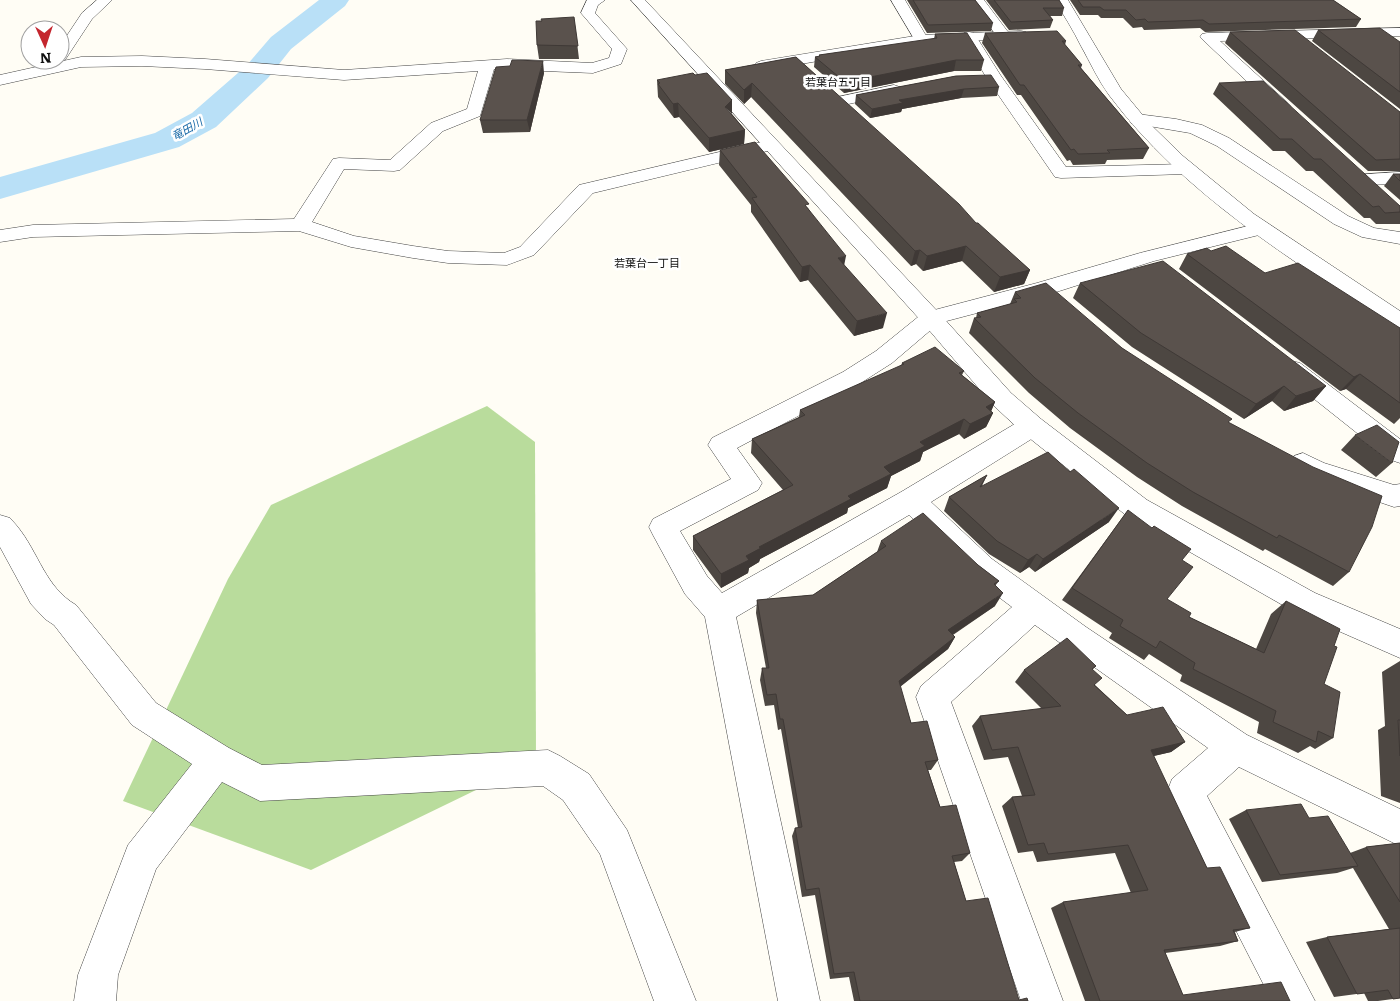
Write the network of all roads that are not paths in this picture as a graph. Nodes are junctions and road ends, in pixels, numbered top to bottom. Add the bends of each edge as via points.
1 (105, 0) edge
2 (598, 0) edge
3 (638, 0) edge
4 (898, 0) edge
5 (977, 0) edge
6 (1061, 0) edge
7 (1361, 21) edge
8 (1377, 32) junction
9 (1400, 32) edge
10 (1063, 34) edge
11 (1083, 34) junction
12 (1292, 34) junction
13 (1033, 35) edge
14 (969, 36) junction
15 (1004, 36) junction
16 (921, 39) junction
17 (70, 42) edge
18 (1307, 46) edge
19 (1400, 48) edge
20 (794, 60) junction
21 (70, 62) edge
22 (487, 66) junction
23 (746, 69) edge
24 (32, 70) edge
25 (0, 80) edge
26 (906, 87) edge
27 (826, 89) junction
28 (1295, 118) edge
29 (1137, 119) junction
30 (861, 121) edge
31 (770, 145) junction
32 (1346, 165) edge
33 (1185, 169) junction
34 (1400, 178) edge
35 (1361, 179) junction
36 (1381, 196) edge
37 (300, 225) junction
38 (1260, 229) junction
39 (0, 236) edge
40 (1400, 238) edge
41 (1147, 257) junction
42 (1171, 276) edge
43 (1038, 281) junction
44 (1066, 306) edge
45 (931, 318) junction
46 (1400, 321) edge
47 (1274, 355) edge
48 (1032, 426) junction
49 (1400, 452) edge
50 (1289, 456) edge
51 (1400, 495) edge
52 (911, 500) junction
53 (0, 526) edge
54 (1034, 607) junction
55 (720, 611) junction
56 (1400, 644) edge
57 (1235, 747) junction
58 (217, 760) junction
59 (1400, 828) edge
60 (95, 1001) edge
61 (675, 1001) edge
62 (799, 1001) edge
63 (1042, 1001) edge
64 (1294, 1001) edge

1 - 17 street via 87,16
2 - 22 street via 592,3 588,13 620,49 616,61 593,68
3 - 31 street via 717,75
4 - 16 street
5 - 15 street
6 - 11 street
7 - 8 street
8 - 9 street
8 - 12 street
8 - 19 street
10 - 11 street
11 - 29 street via 1113,90
12 - 18 street
12 - 28 street via 1207,37
13 - 15 street
14 - 15 street
14 - 16 street
14 - 33 street via 986,77 1062,173
16 - 20 street
20 - 23 street
20 - 27 street
21 - 22 street via 142,61 344,75
22 - 37 street via 474,112 437,127 394,166 339,163
24 - 25 street
26 - 27 street
27 - 30 street
29 - 33 street
29 - 40 street via 1196,129 1223,142 1341,220 1369,233
31 - 37 street via 586,189 527,251 506,259 413,252 351,241
31 - 45 street
32 - 35 street
33 - 38 street
34 - 35 street
35 - 36 street
37 - 39 street via 33,230
38 - 41 street
38 - 46 street
41 - 42 street
41 - 43 street
43 - 44 street
43 - 45 street
45 - 48 street via 1002,399
45 - 55 street via 884,357 851,378 721,445 748,483 663,527 696,585
47 - 49 street
48 - 52 street
48 - 56 street via 1137,508 1304,602
50 - 51 street via 1315,470 1394,496
52 - 54 street via 982,568
52 - 55 street
53 - 58 street via 16,547 29,575 55,610 65,615 144,714
54 - 57 street
54 - 63 street via 933,697
55 - 62 street
57 - 59 street
57 - 64 street via 1185,792
58 - 60 street via 141,858 98,975
58 - 61 street via 260,783 548,768 576,787 614,843

